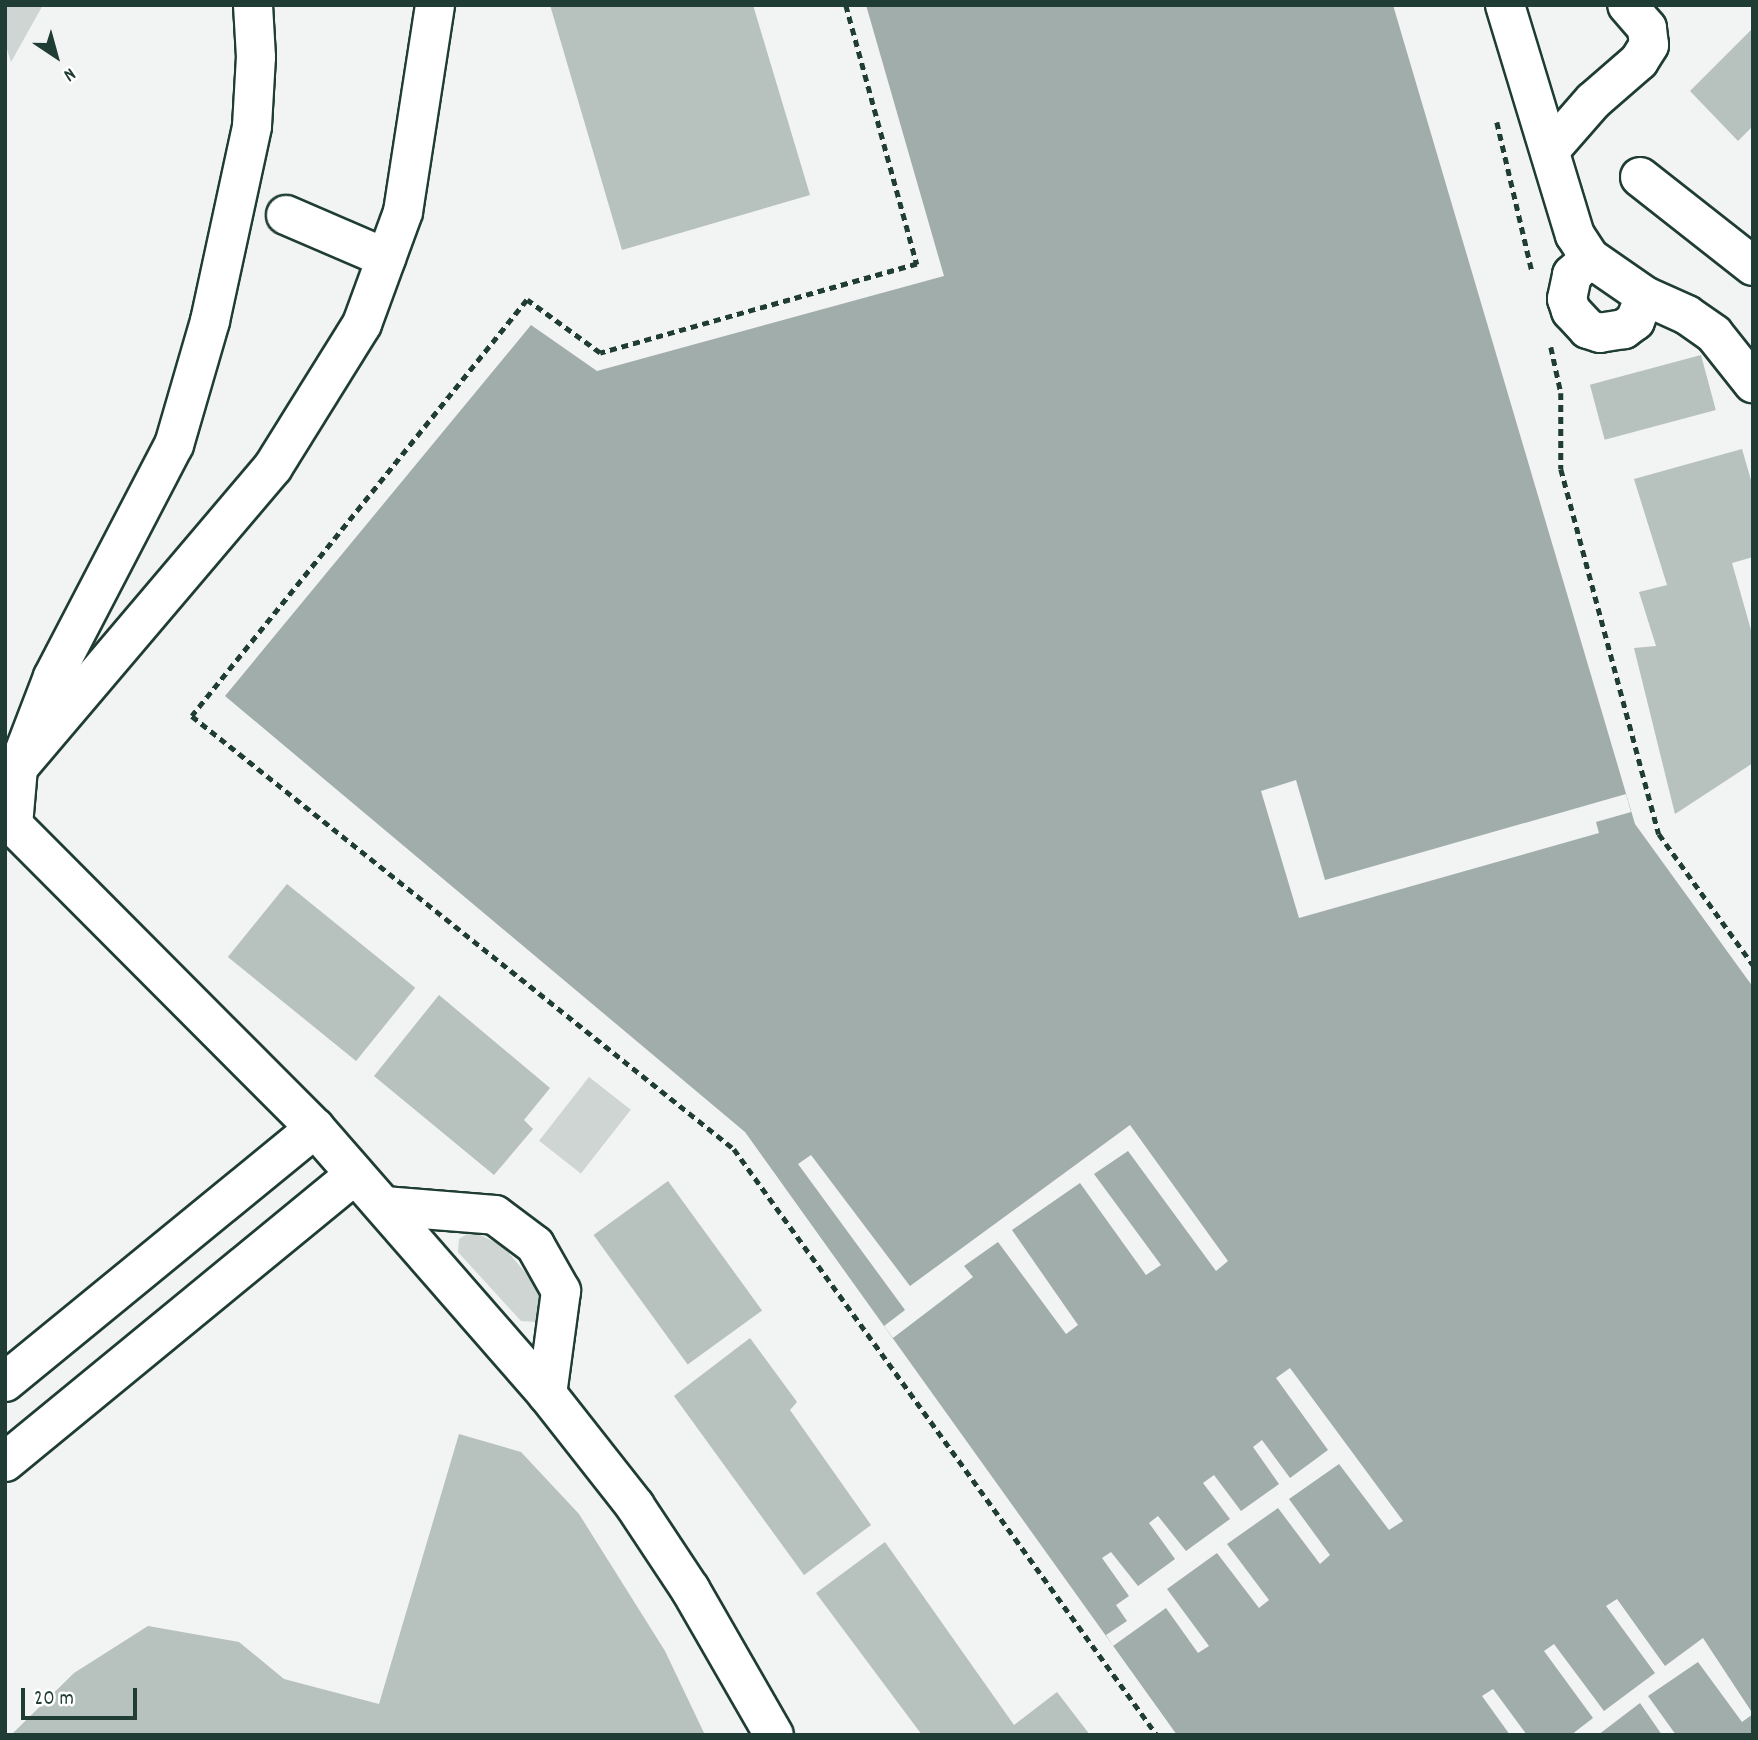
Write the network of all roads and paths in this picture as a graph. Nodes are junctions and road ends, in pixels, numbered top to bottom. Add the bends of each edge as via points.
1 (253, 5) edge
2 (435, 5) edge
3 (846, 5) edge
4 (1505, 5) edge
5 (1627, 5) edge
6 (1550, 149) junction
7 (1640, 177) dead end
8 (1513, 196) dead end
9 (286, 215) dead end
10 (1519, 217) dead end
11 (386, 258) junction
12 (1590, 258) junction
13 (1753, 266) edge
14 (1645, 296) junction
15 (1556, 369) dead end
16 (1753, 383) edge
17 (18, 768) junction
18 (9, 821) edge
19 (1753, 965) edge
20 (314, 1128) junction
21 (355, 1174) junction
22 (384, 1206) junction
23 (5, 1382) edge
24 (547, 1394) junction
25 (5, 1462) edge
26 (774, 1735) edge
27 (1157, 1735) edge

1 - 17 main road via 256,57 244,179 174,445 53,677
2 - 11 main road via 403,212
3 - 27 path via 917,264 600,353 527,300 192,716 734,1149
4 - 6 main road
5 - 6 main road via 1647,28 1649,45 1639,61
6 - 12 main road via 1575,235
7 - 13 main road
8 - 10 path
9 - 11 main road
11 - 17 main road via 362,324 273,467
12 - 14 main road
12 - 14 main road via 1572,275 1567,299 1571,311 1588,329 1600,333 1624,329 1635,321
14 - 16 main road via 1687,315 1714,334
15 - 19 path via 1562,393 1561,468 1659,834
17 - 18 main road
18 - 20 main road
20 - 21 main road
20 - 23 main road
21 - 22 main road
21 - 25 main road
22 - 24 main road
22 - 24 main road via 495,1215 535,1245 561,1292
24 - 26 main road via 635,1506 690,1589

